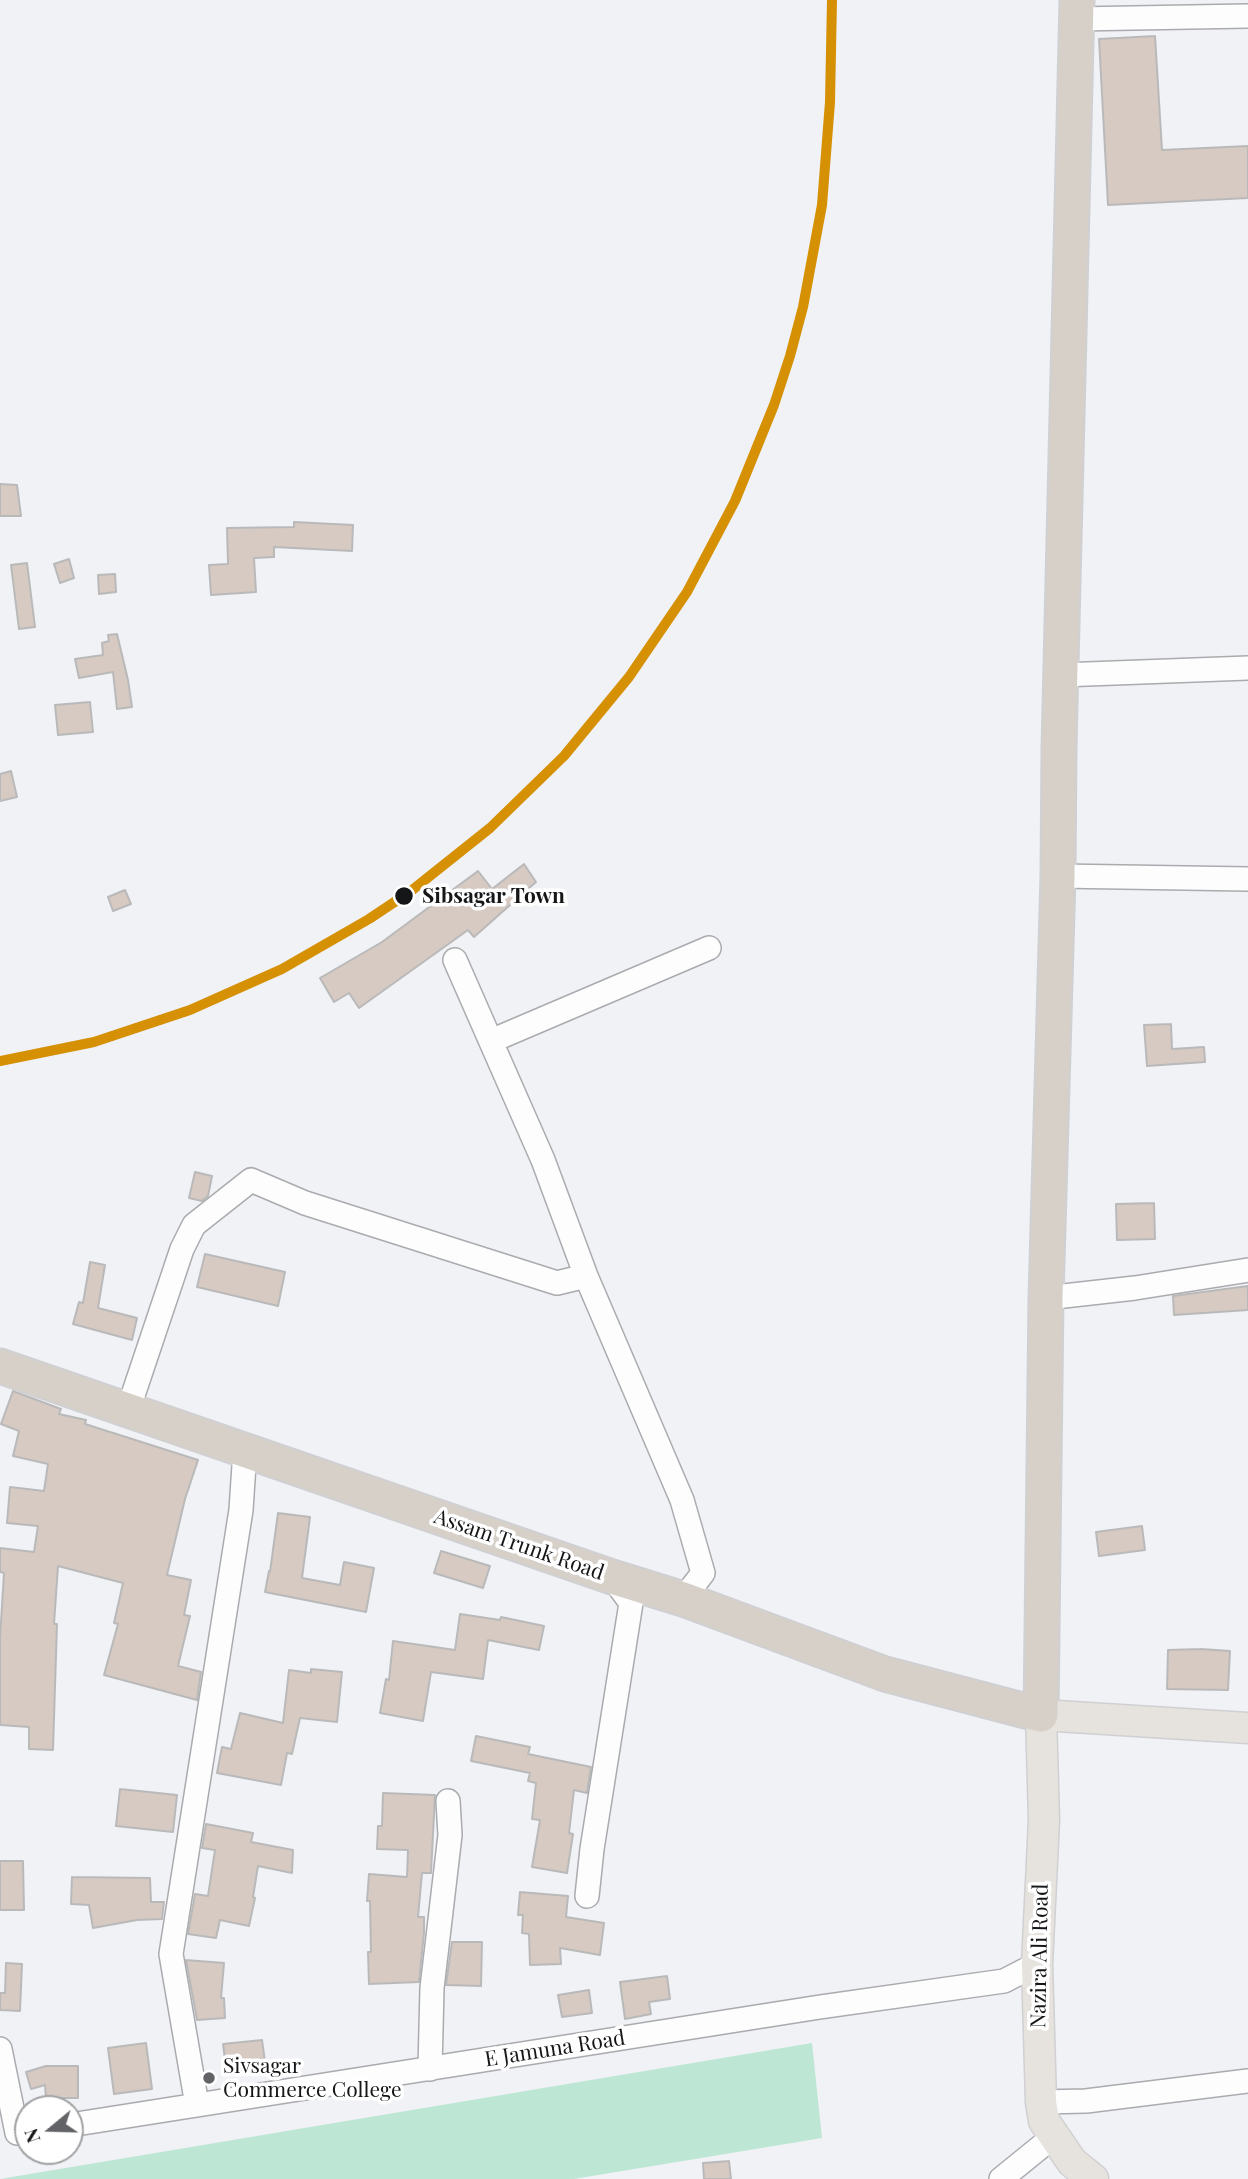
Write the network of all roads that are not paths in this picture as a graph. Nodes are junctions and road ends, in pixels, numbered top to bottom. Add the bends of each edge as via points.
1 (1077, 10) edge
2 (1248, 16) edge
3 (1248, 668) edge
4 (1061, 676) junction
5 (1058, 876) junction
6 (1248, 879) edge
7 (709, 948) dead end
8 (455, 960) dead end
9 (491, 1041) junction
10 (1248, 1270) edge
11 (586, 1276) junction
12 (1046, 1298) junction
13 (0, 1366) edge
14 (128, 1410) junction
15 (245, 1450) junction
16 (612, 1577) junction
17 (683, 1598) junction
18 (1041, 1715) junction
19 (1248, 1728) edge
20 (448, 1801) dead end
21 (587, 1896) dead end
22 (1037, 1964) junction
23 (0, 2049) edge
24 (430, 2069) junction
25 (1248, 2081) edge
26 (1041, 2102) junction
27 (197, 2105) junction
28 (84, 2123) edge
29 (14, 2128) edge
30 (1054, 2136) junction
31 (1001, 2179) edge
32 (1093, 2179) edge

1 - 2 street
1 - 4 highway
3 - 4 street
4 - 5 highway
5 - 6 street
5 - 12 highway
7 - 9 street
8 - 9 street
9 - 11 street via 543,1160
10 - 12 street
11 - 14 street via 557,1283 305,1203 251,1180 194,1225
11 - 17 street via 682,1500 703,1573
12 - 18 highway
13 - 14 highway, Assam Trunk Road
14 - 15 highway, Assam Trunk Road
15 - 16 highway, Assam Trunk Road
15 - 27 street via 241,1510 172,1954
16 - 17 highway, Assam Trunk Road
16 - 21 street via 631,1603
17 - 18 highway, Assam Trunk Road via 885,1674
18 - 19 main road
18 - 22 main road, Nazira Ali Road via 1044,1820
20 - 24 street via 450,1835 432,1988
22 - 24 street, E Jamuna Road via 1004,1981
22 - 26 main road, Nazira Ali Road
23 - 29 street
24 - 27 street, E Jamuna Road
25 - 26 street via 1086,2101
26 - 30 main road, Nazira Ali Road via 1044,2121
27 - 28 street, E Jamuna Road
30 - 31 street
30 - 32 main road, Nazira Ali Road via 1072,2162

